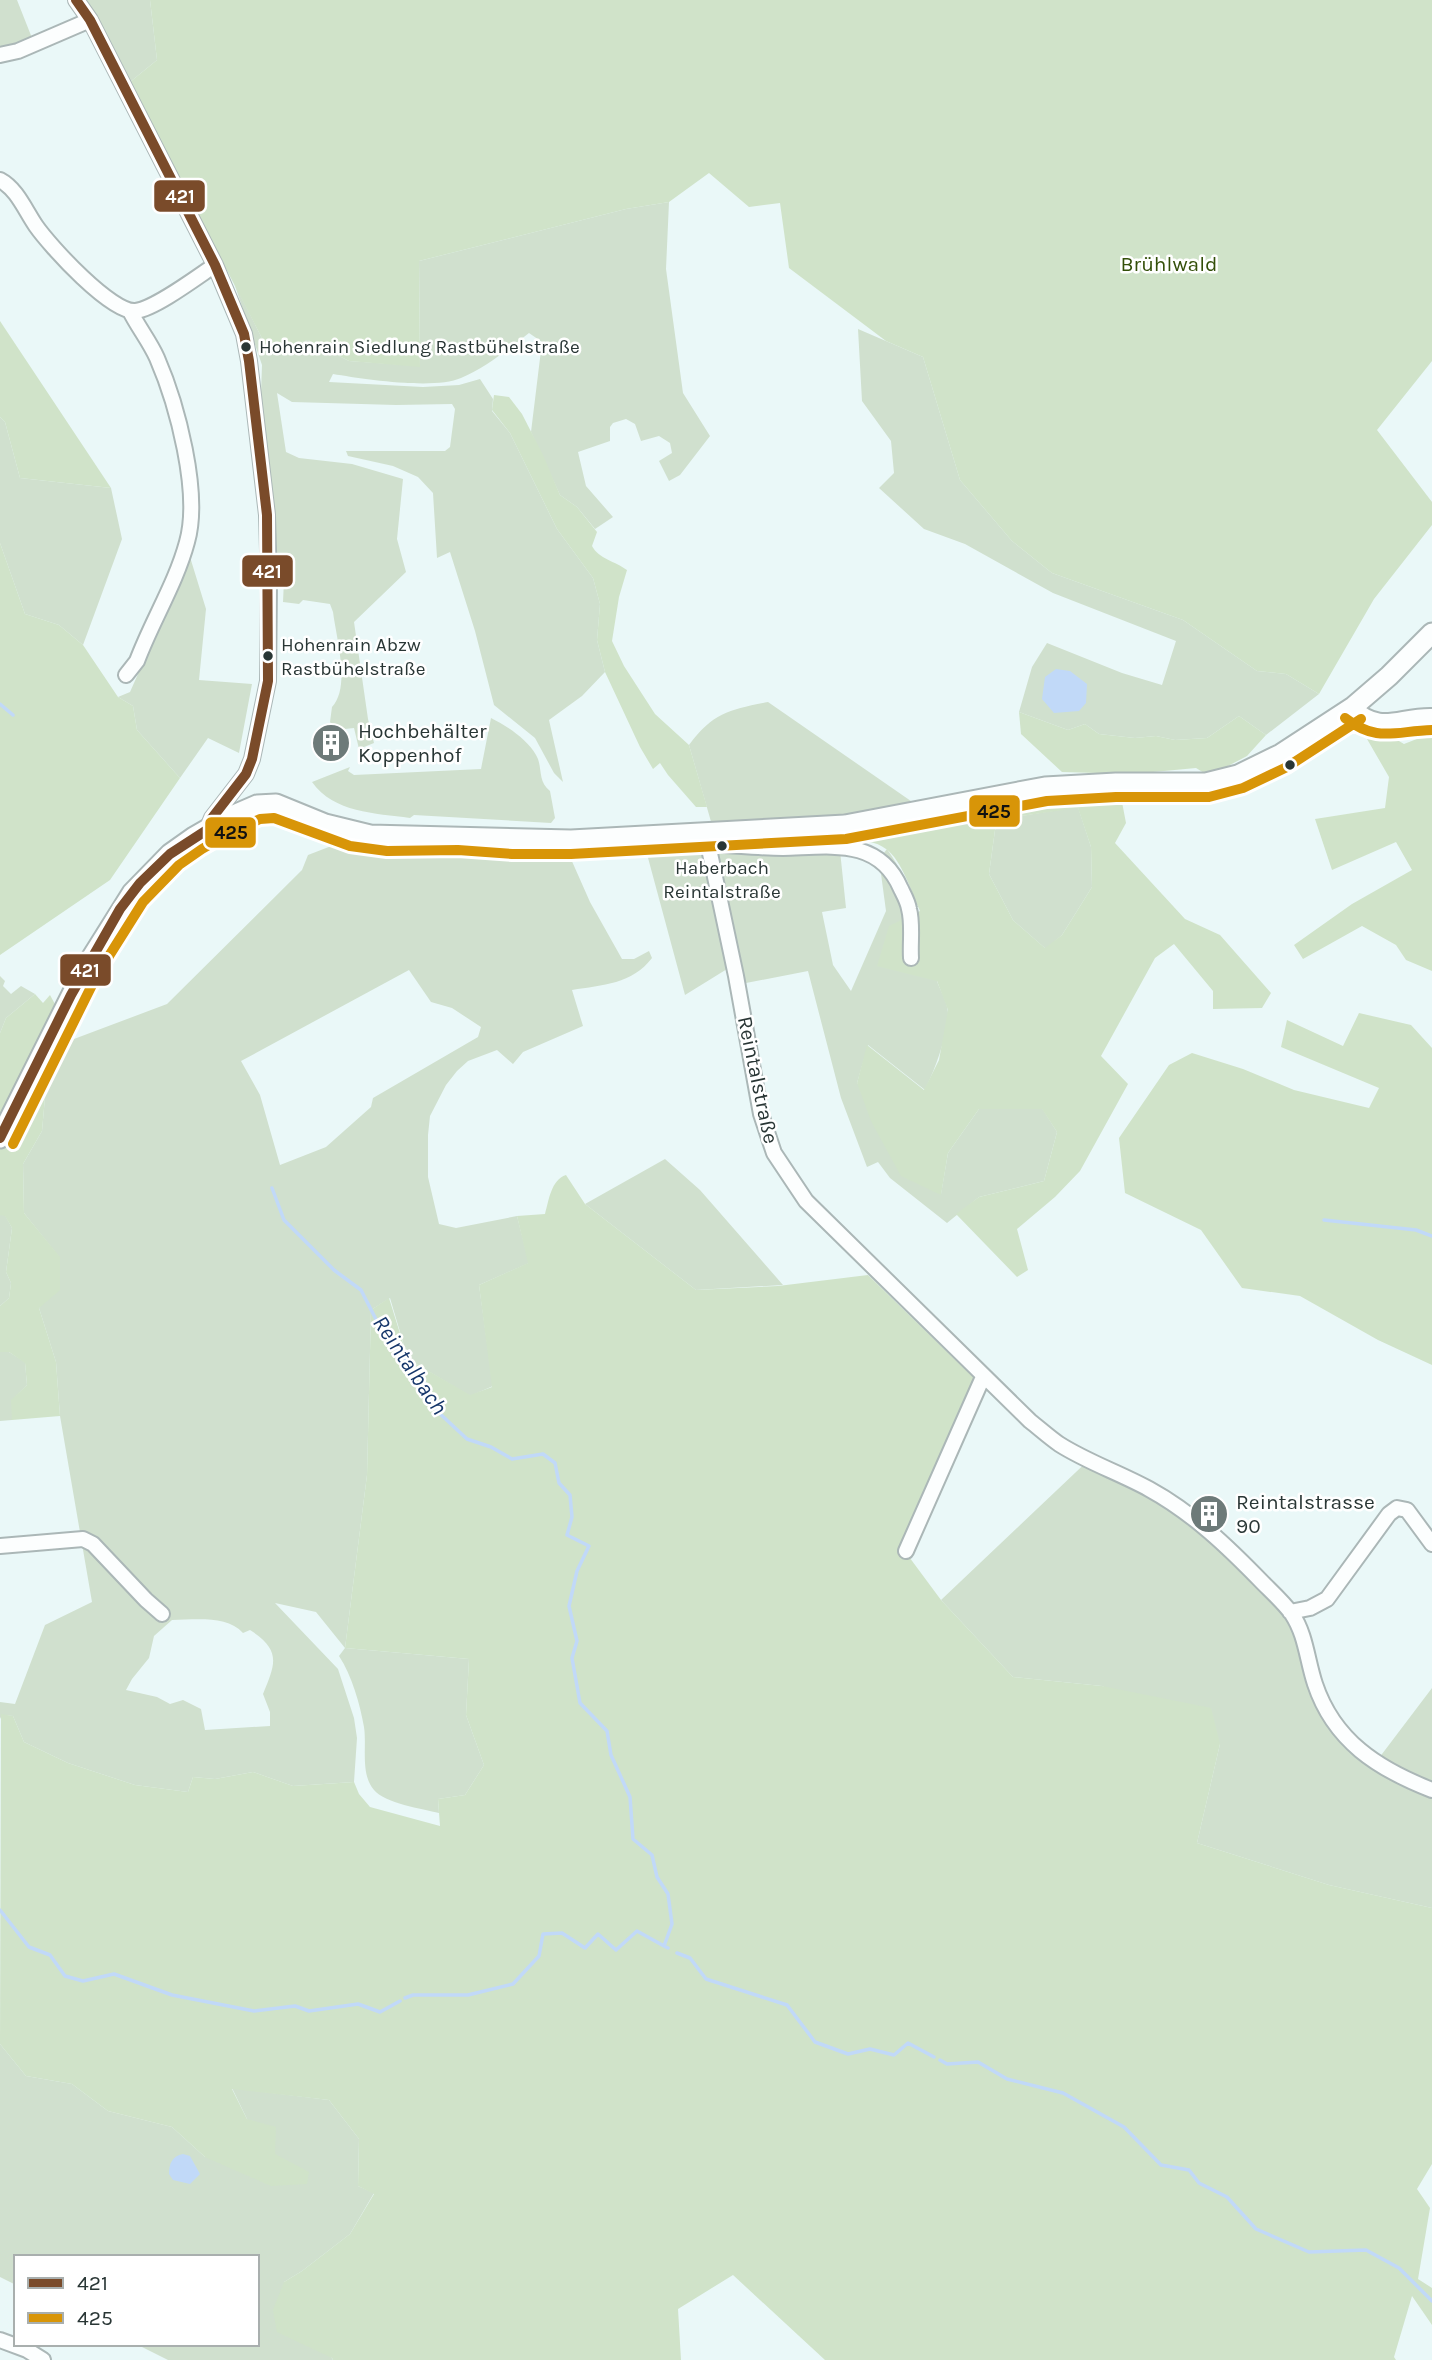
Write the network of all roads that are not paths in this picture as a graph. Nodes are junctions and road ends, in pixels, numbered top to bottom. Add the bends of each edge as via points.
1 (76, 0) edge
2 (90, 20) junction
3 (0, 55) edge
4 (0, 180) edge
5 (215, 265) junction
6 (130, 312) junction
7 (1432, 633) edge
8 (126, 675) dead end
9 (1353, 707) junction
10 (1432, 716) edge
11 (207, 830) junction
12 (703, 838) junction
13 (911, 958) dead end
14 (0, 1138) edge
15 (983, 1377) junction
16 (1432, 1544) edge
17 (0, 1546) edge
18 (906, 1551) dead end
19 (1290, 1612) junction
20 (162, 1614) dead end
21 (1432, 1790) edge
22 (16, 2346) edge
23 (43, 2360) edge

1 - 2 street
2 - 3 street
2 - 5 street
4 - 6 street via 10,186 63,258
5 - 6 street
5 - 11 street via 244,334 249,361 267,515 268,681 246,774
6 - 8 street via 156,356 170,392 193,502 183,555 137,661
7 - 9 main road
9 - 10 street via 1364,717 1381,722
9 - 12 main road via 1281,754 1238,775 1206,783 1045,787 845,825
11 - 12 main road via 267,803 370,835
11 - 14 main road via 170,854 120,909
12 - 13 street via 780,848 835,846 879,859 897,880 909,909
12 - 15 street, Reintalstraße via 736,976 761,1114 774,1153 806,1201
15 - 18 street
15 - 19 street, Reintalstraße via 1058,1443 1150,1489 1192,1517
16 - 19 street via 1407,1510 1397,1508 1327,1599
17 - 20 street via 83,1539
19 - 21 street, Reintalstraße via 1300,1628 1315,1684 1333,1724 1369,1758
22 - 23 street

